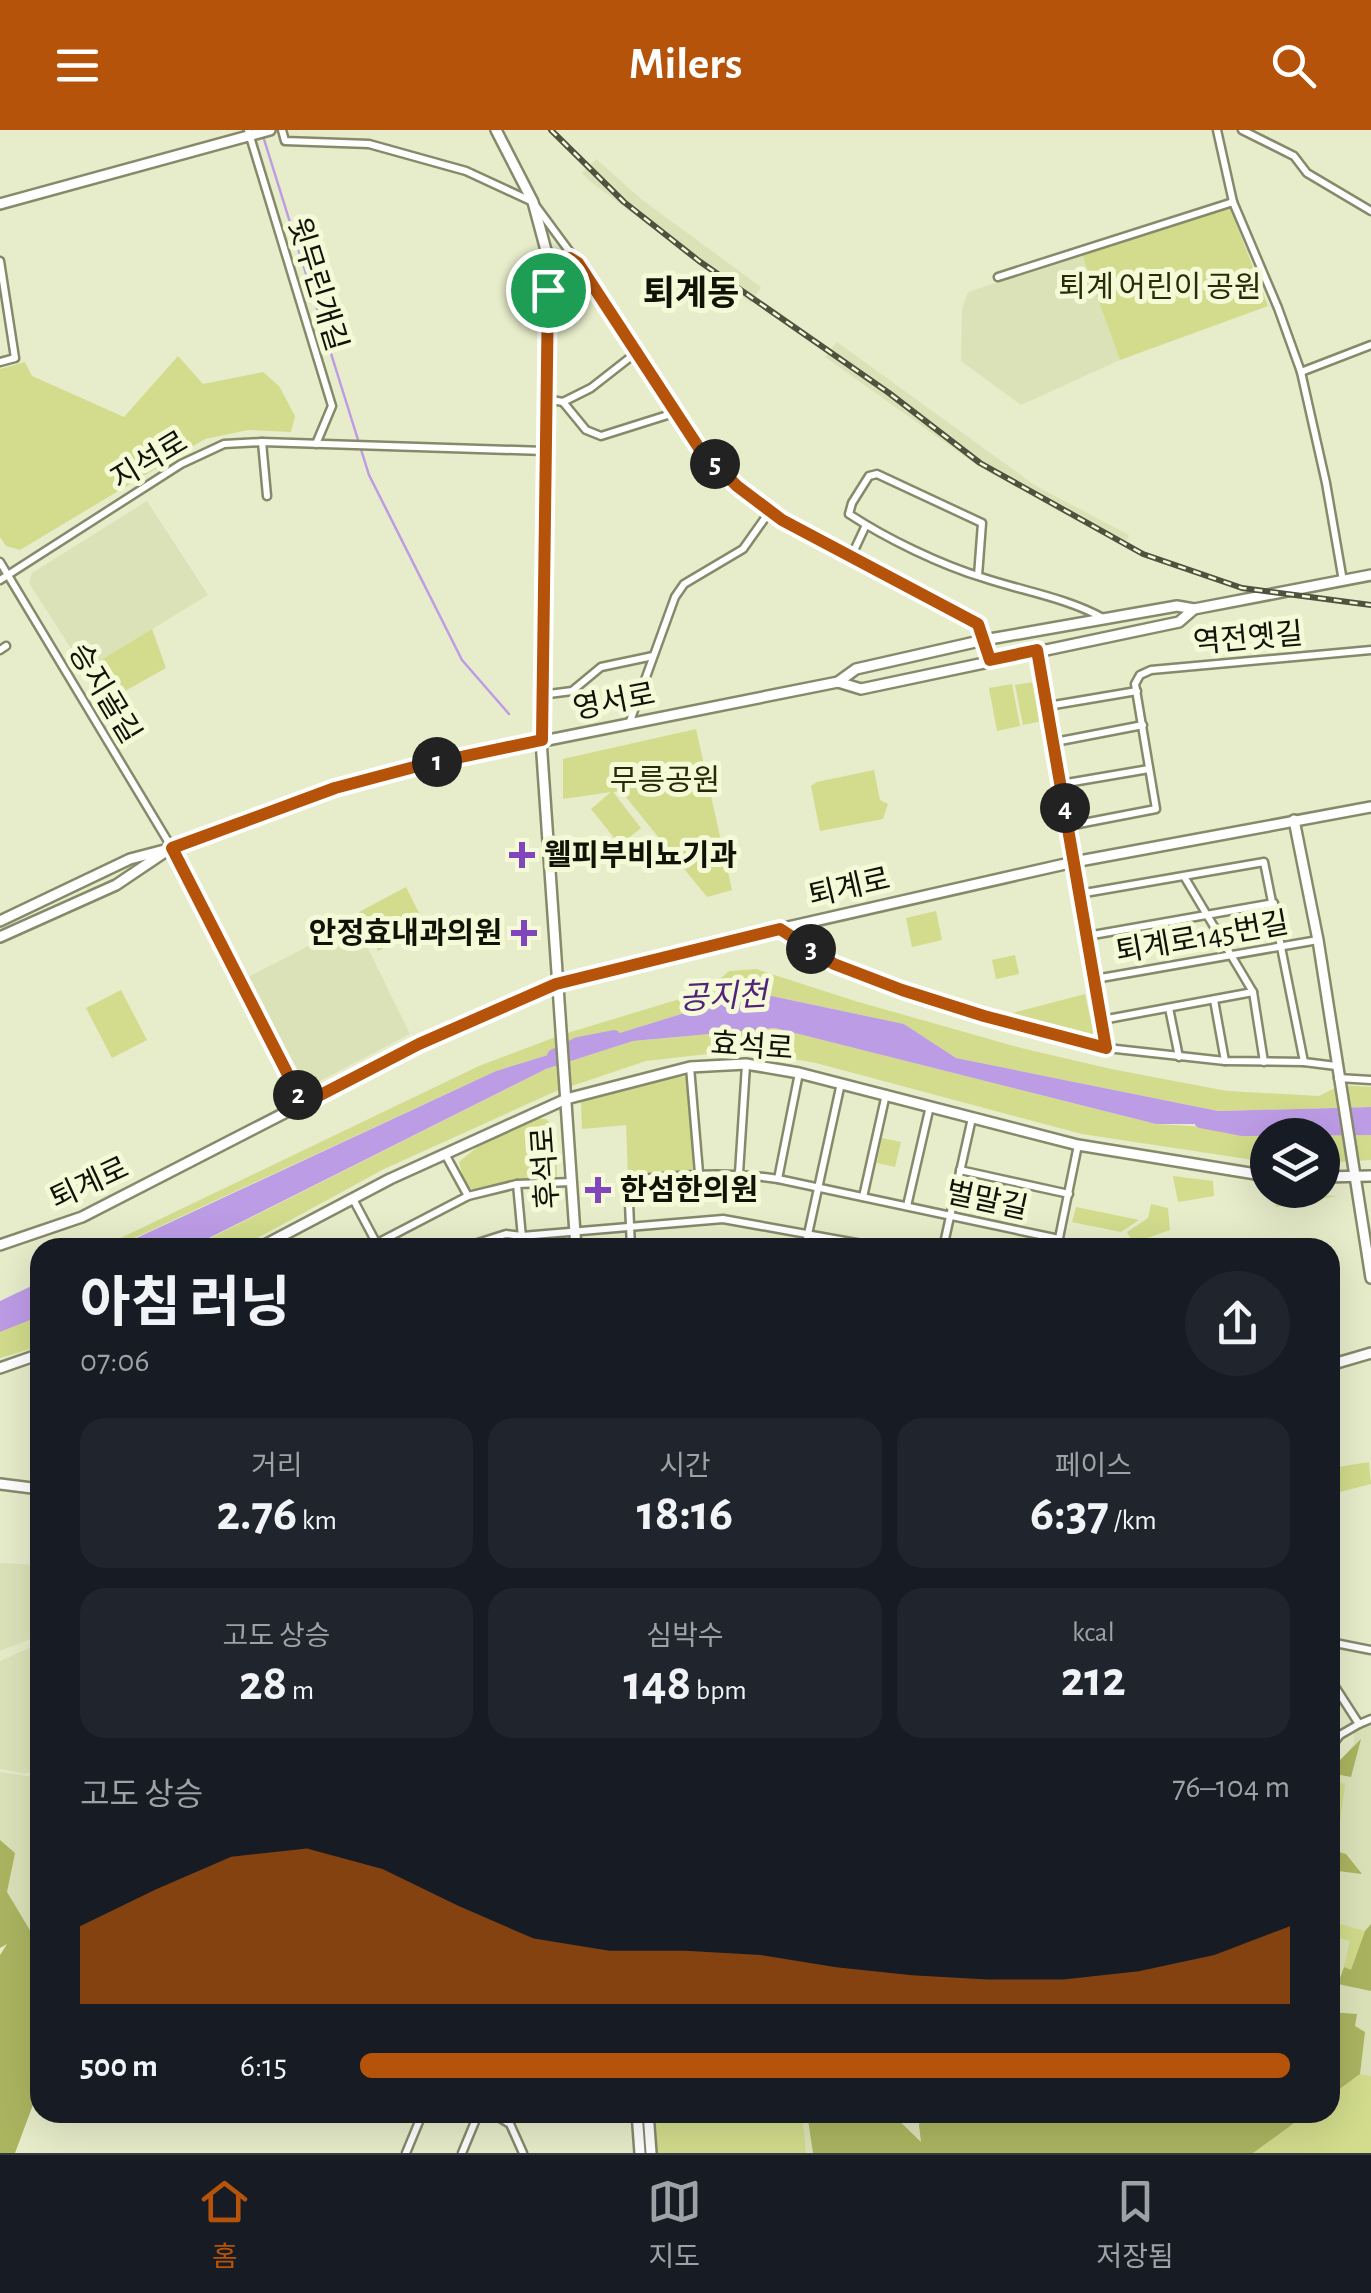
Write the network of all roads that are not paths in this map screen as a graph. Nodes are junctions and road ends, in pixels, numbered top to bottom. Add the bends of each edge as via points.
1 (270, 130) edge
2 (282, 130) edge
3 (496, 130) edge
4 (1217, 130) edge
5 (1242, 130) edge
6 (251, 133) edge
7 (533, 202) junction
8 (1233, 202) junction
9 (0, 204) edge
10 (1371, 211) edge
11 (0, 260) edge
12 (578, 263) junction
13 (998, 277) dead end
14 (548, 290) junction
15 (2, 291) edge
16 (1371, 344) edge
17 (637, 352) junction
18 (0, 362) edge
19 (1301, 372) junction
20 (546, 398) junction
21 (563, 402) junction
22 (674, 413) junction
23 (262, 442) junction
24 (316, 444) junction
25 (546, 451) junction
26 (267, 496) dead end
27 (770, 511) junction
28 (866, 525) junction
29 (851, 557) junction
30 (0, 562) edge
31 (1371, 575) edge
32 (978, 576) junction
33 (4, 577) edge
34 (1343, 581) junction
35 (1194, 608) junction
36 (1103, 618) junction
37 (984, 640) junction
38 (1037, 650) junction
39 (1371, 650) edge
40 (654, 656) junction
41 (990, 660) junction
42 (838, 682) junction
43 (1136, 687) junction
44 (540, 696) junction
45 (1048, 706) junction
46 (628, 724) junction
47 (1142, 725) junction
48 (542, 740) junction
49 (1054, 742) junction
50 (1150, 769) junction
51 (1061, 784) junction
52 (1371, 807) edge
53 (1294, 820) junction
54 (1068, 826) junction
55 (172, 848) junction
56 (1074, 862) junction
57 (109, 869) junction
58 (1185, 878) junction
59 (116, 884) junction
60 (1079, 894) junction
61 (1274, 903) junction
62 (1208, 916) junction
63 (0, 921) edge
64 (780, 929) junction
65 (1087, 936) junction
66 (0, 937) edge
67 (1318, 940) junction
68 (1281, 946) junction
69 (1232, 953) junction
70 (1095, 979) junction
71 (556, 984) junction
72 (1252, 992) junction
73 (1214, 1000) junction
74 (1169, 1008) junction
75 (1102, 1020) junction
76 (1106, 1048) junction
77 (1179, 1057) junction
78 (1225, 1062) junction
79 (1264, 1062) junction
80 (1304, 1062) junction
81 (746, 1064) junction
82 (690, 1066) junction
83 (1336, 1066) junction
84 (800, 1073) junction
85 (1338, 1078) junction
86 (1371, 1080) edge
87 (841, 1082) junction
88 (886, 1094) junction
89 (566, 1099) junction
90 (303, 1104) junction
91 (930, 1106) junction
92 (972, 1118) junction
93 (1078, 1146) junction
94 (444, 1154) junction
95 (960, 1170) junction
96 (739, 1173) junction
97 (1250, 1173) edge
98 (699, 1174) junction
99 (1371, 1176) edge
100 (1340, 1177) edge
101 (1355, 1177) junction
102 (778, 1179) junction
103 (572, 1182) junction
104 (517, 1184) junction
105 (817, 1187) junction
106 (1069, 1194) junction
107 (468, 1196) junction
108 (863, 1198) junction
109 (352, 1199) junction
110 (906, 1206) junction
111 (949, 1216) junction
112 (630, 1225) junction
113 (575, 1232) junction
114 (808, 1232) junction
115 (522, 1236) junction
116 (278, 1238) edge
117 (374, 1238) edge
118 (391, 1238) edge
119 (493, 1238) edge
120 (575, 1238) edge
121 (631, 1238) edge
122 (807, 1238) edge
123 (836, 1238) edge
124 (945, 1238) edge
125 (1038, 1238) edge
126 (1059, 1238) edge
127 (0, 1246) edge
128 (1371, 1278) edge
129 (1371, 1353) edge
130 (30, 1358) edge
131 (1340, 1362) edge
132 (0, 1368) edge
133 (0, 1484) edge
134 (30, 1486) edge
135 (1340, 1644) edge
136 (1371, 1650) edge
137 (1340, 1693) edge
138 (1371, 1719) edge
139 (1360, 1724) junction
140 (1340, 1735) edge
141 (418, 2123) edge
142 (474, 2123) edge
143 (508, 2123) edge
144 (638, 2123) edge
145 (649, 2123) edge
146 (406, 2153) edge
147 (462, 2153) edge
148 (523, 2153) edge
149 (640, 2153) edge
150 (651, 2153) edge

1 - 6 street
2 - 7 street via 285,141 369,144 466,171
3 - 7 street
4 - 8 street
5 - 10 street via 1294,156 1307,172
6 - 9 street
6 - 24 street, 윗무린개길 via 332,406
7 - 12 street
7 - 14 street via 547,254
8 - 13 street
8 - 19 street
11 - 15 street
12 - 14 street via 563,260
12 - 17 street
14 - 20 street
15 - 18 street via 15,358
16 - 19 street
17 - 21 street
17 - 22 street
19 - 34 street
20 - 21 street
20 - 25 street
21 - 22 street via 586,430 601,436
22 - 27 street via 699,448
23 - 24 street, 지석로
23 - 26 street
23 - 33 street, 지석로 via 224,444 181,464
24 - 25 street, 지석로
25 - 44 street
27 - 29 street
27 - 40 street via 744,549 684,584
28 - 29 street
28 - 32 street
28 - 32 street via 849,514 876,474 982,523
29 - 37 street via 978,624
30 - 33 street, 승지골길
31 - 34 street, 영서로
32 - 36 street
33 - 55 street, 승지골길
34 - 35 street, 영서로
35 - 36 street, 영서로
35 - 38 street, 영서로 via 1179,622
36 - 37 street, 영서로
37 - 41 street
37 - 42 street, 영서로 via 856,670
38 - 41 street, 영서로
38 - 45 street, 퇴계로145번길
39 - 43 street, 역전옛길 via 1150,670
40 - 44 street via 601,667 572,691
40 - 46 street
41 - 42 street, 영서로 via 861,690
42 - 46 street, 영서로
43 - 45 street, 역전옛길
43 - 47 street
44 - 48 street
45 - 49 street, 퇴계로145번길
46 - 48 street, 영서로
47 - 49 street
47 - 50 street
48 - 55 street, 영서로 via 335,788
48 - 71 street
49 - 51 street, 퇴계로145번길
50 - 51 street
50 - 54 street via 1156,809
51 - 54 street, 퇴계로145번길
52 - 53 street, 퇴계로
53 - 56 street, 퇴계로
53 - 67 street
54 - 56 street, 퇴계로145번길
55 - 57 street, 영서로
55 - 59 street, 영서로
55 - 90 street
56 - 60 street, 퇴계로145번길
56 - 64 street, 퇴계로
57 - 59 street via 117,873
57 - 63 street, 영서로
58 - 60 street
58 - 61 street via 1264,862
58 - 62 street
59 - 66 street, 영서로
60 - 65 street, 퇴계로145번길
61 - 62 street, 퇴계로145번길
61 - 68 street
62 - 65 street, 퇴계로145번길
62 - 69 street
64 - 71 street, 퇴계로
64 - 76 street via 834,964 902,990
65 - 70 street, 퇴계로145번길
67 - 68 street, 퇴계로145번길
67 - 83 street
68 - 69 street, 퇴계로145번길
68 - 80 street
69 - 70 street, 퇴계로145번길
69 - 72 street
70 - 75 street, 퇴계로145번길
71 - 89 street, 후석로
71 - 90 street, 퇴계로
72 - 73 street, 퇴계로145번길
72 - 79 street
73 - 74 street, 퇴계로145번길
73 - 78 street
74 - 75 street, 퇴계로145번길
74 - 77 street
75 - 76 street, 퇴계로145번길
76 - 77 street
77 - 78 street
78 - 79 street
79 - 80 street
80 - 83 street
81 - 82 street, 효석로
81 - 84 street, 효석로
81 - 96 street
82 - 89 street, 효석로
82 - 98 street
83 - 85 street
84 - 87 street, 효석로
84 - 102 street
85 - 86 street
85 - 101 street
87 - 88 street, 효석로
87 - 105 street
88 - 91 street, 효석로
88 - 108 street
89 - 94 street, 효석로
89 - 103 street, 후석로
90 - 127 street, 퇴계로 via 82,1216
91 - 92 street, 효석로
91 - 110 street, 벌말길
92 - 93 street, 효석로
92 - 95 street
93 - 97 street, 효석로
93 - 106 street
94 - 107 street
94 - 109 street, 효석로
95 - 106 street
95 - 111 street
96 - 98 street, 벌말길
96 - 102 street, 벌말길
98 - 112 street, 벌말길 via 628,1180
99 - 101 street
100 - 101 street
101 - 128 street
102 - 105 street, 벌말길
103 - 104 street
103 - 113 street, 후석로
104 - 107 street
104 - 115 street
105 - 108 street, 벌말길
105 - 114 street
106 - 126 street
107 - 118 street
108 - 110 street, 벌말길
109 - 116 street, 효석로
109 - 117 street
110 - 111 street, 벌말길
111 - 124 street
111 - 125 street, 벌말길
112 - 113 street
112 - 114 street via 723,1219
112 - 121 street, 벌말길
113 - 115 street
113 - 120 street, 후석로
114 - 122 street
114 - 123 street
115 - 119 street
129 - 131 street
130 - 132 street
133 - 134 street
135 - 136 street
137 - 139 street
138 - 139 street
139 - 140 street
141 - 146 street
142 - 147 street
143 - 148 street
144 - 149 street
145 - 150 street

